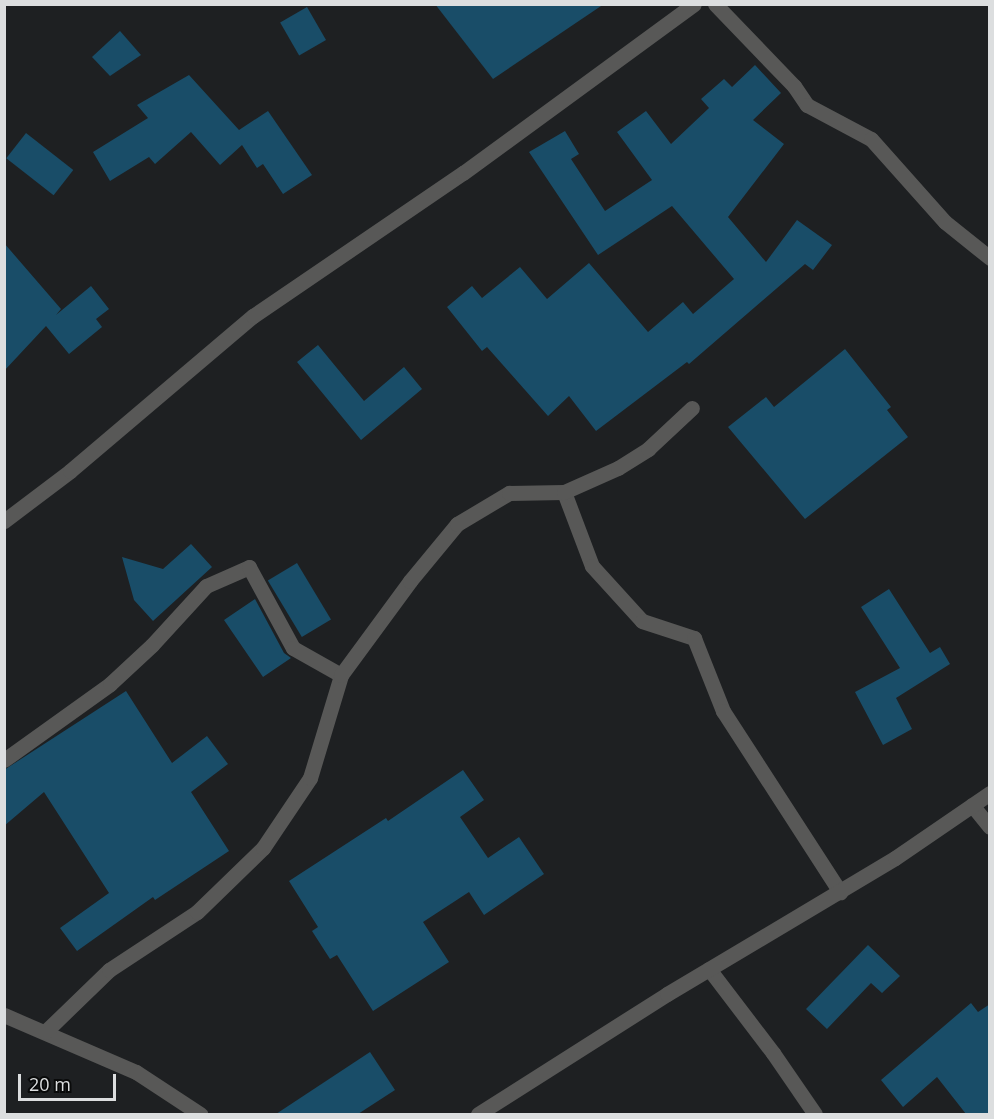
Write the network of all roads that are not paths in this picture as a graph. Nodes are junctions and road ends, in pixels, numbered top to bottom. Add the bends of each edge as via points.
1 (694, 4) edge
2 (715, 4) edge
3 (986, 253) edge
4 (692, 408) dead end
5 (564, 492) junction
6 (4, 520) edge
7 (341, 675) junction
8 (4, 760) edge
9 (990, 793) edge
10 (972, 806) junction
11 (990, 827) edge
12 (840, 892) junction
13 (709, 969) junction
14 (4, 1015) edge
15 (45, 1032) junction
16 (200, 1114) edge
17 (478, 1114) edge
18 (815, 1114) edge

1 - 6 street via 464,173 253,316 70,471
2 - 3 street via 794,86 807,105 871,139 945,222
4 - 5 street via 648,449 618,468
5 - 7 street via 509,493 457,524
5 - 12 street via 592,566 642,621 694,638 723,711
7 - 8 street via 293,648 249,567 206,586 110,684
7 - 15 street via 310,778 263,848 197,912 109,970
9 - 10 street
10 - 11 street
10 - 12 street
12 - 13 street
13 - 17 street
13 - 18 street
14 - 15 street
15 - 16 street via 136,1072

